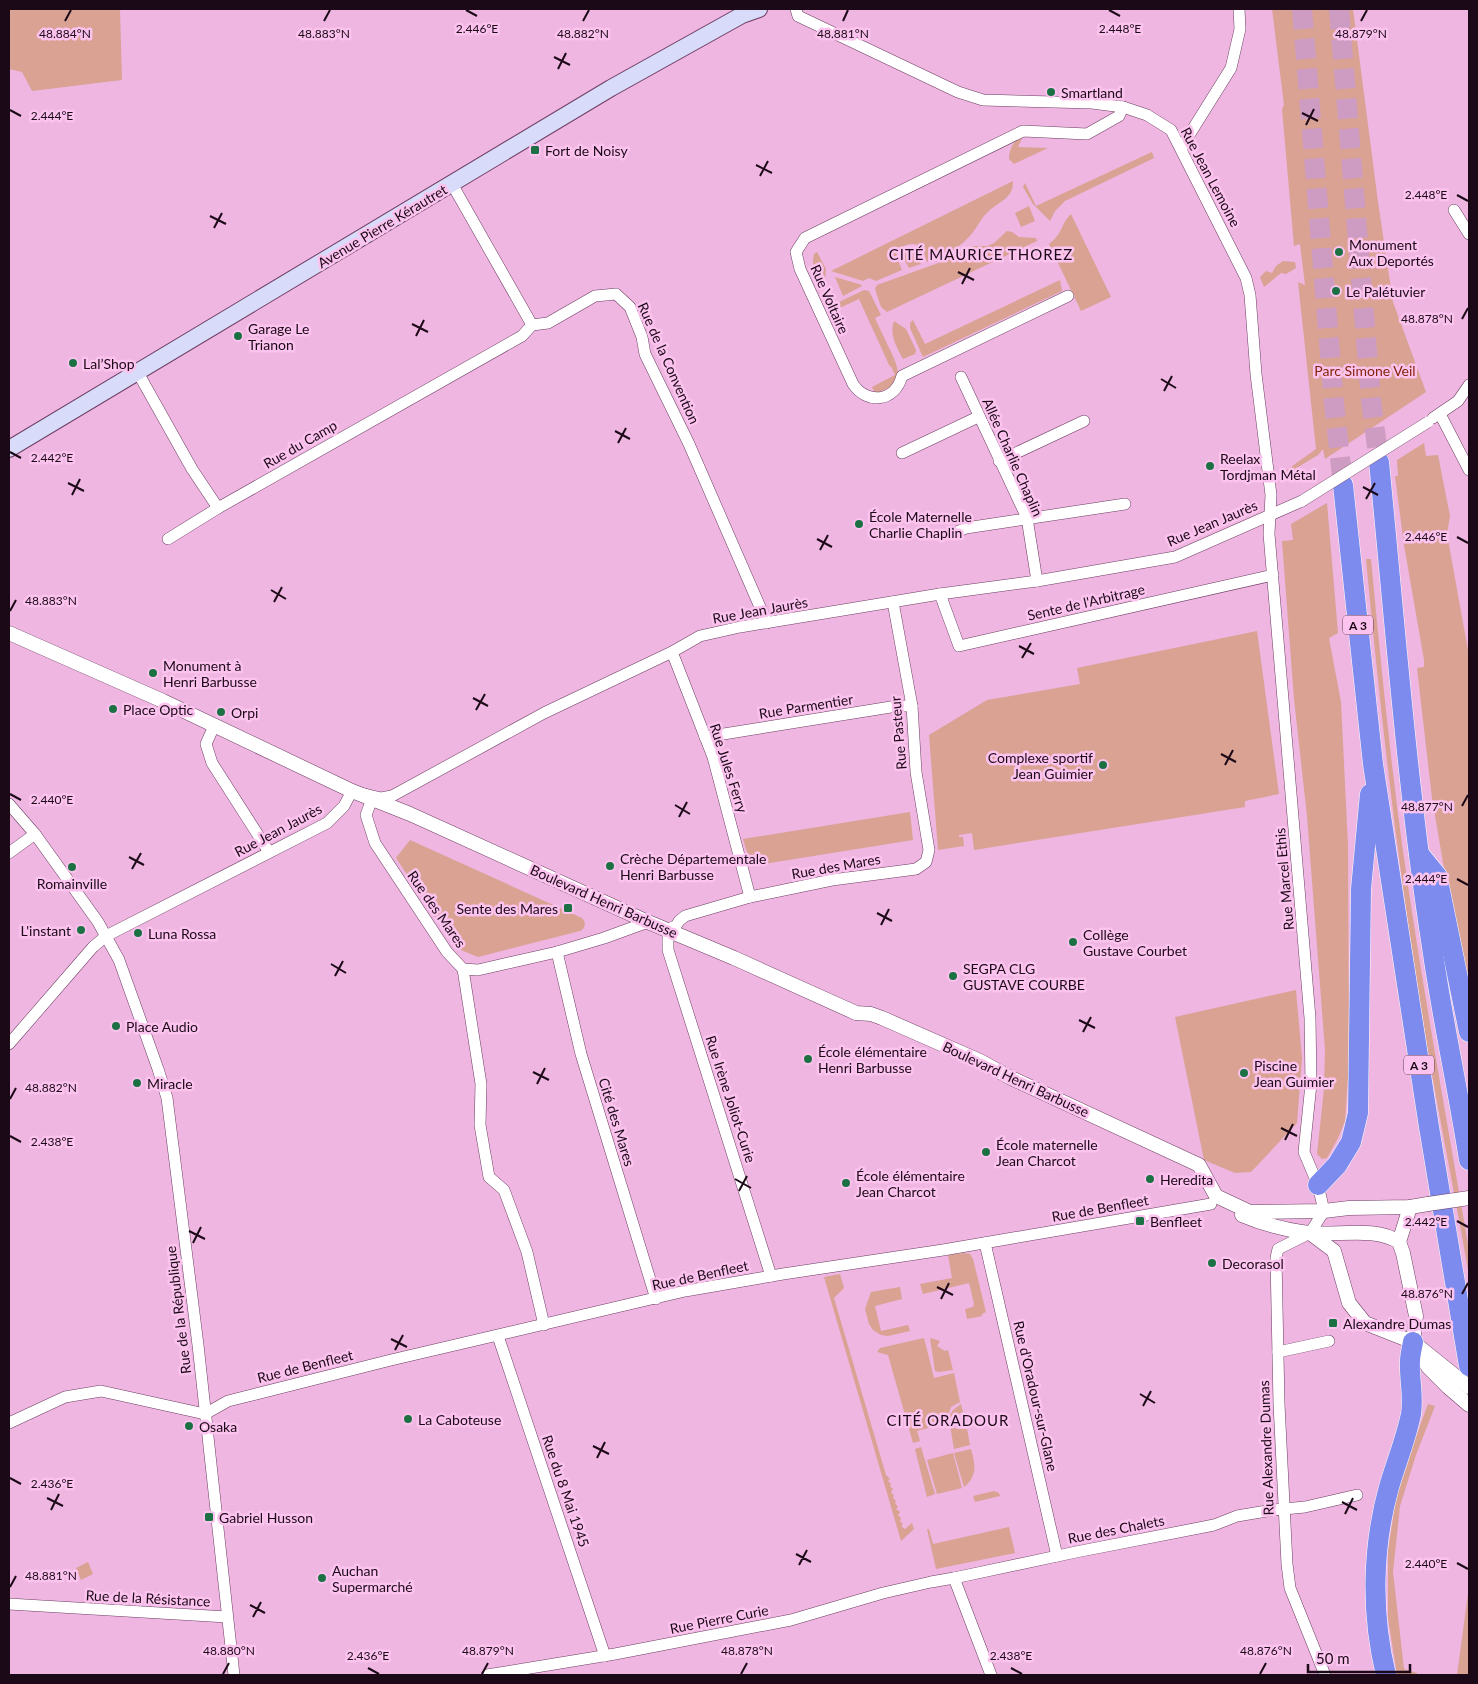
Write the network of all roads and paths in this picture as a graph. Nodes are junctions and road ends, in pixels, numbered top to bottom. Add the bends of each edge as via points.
1 (759, 9) edge
2 (796, 9) edge
3 (1239, 9) edge
4 (1124, 107) junction
5 (1180, 148) junction
6 (452, 184) junction
7 (1454, 210) dead end
8 (1469, 234) edge
9 (1068, 296) dead end
10 (532, 325) junction
11 (137, 371) junction
12 (961, 377) dead end
13 (1469, 385) edge
14 (1464, 400) edge
15 (1440, 414) junction
16 (978, 417) junction
17 (1084, 421) dead end
18 (9, 449) edge
19 (902, 453) dead end
20 (999, 461) junction
21 (1380, 462) tunnel mouth
22 (1469, 470) edge
23 (1343, 485) tunnel mouth
24 (1124, 504) dead end
25 (218, 508) junction
26 (1270, 515) junction
27 (1027, 518) junction
28 (952, 534) dead end
29 (168, 539) dead end
30 (1273, 575) junction
31 (1037, 581) junction
32 (940, 594) junction
33 (893, 602) junction
34 (767, 623) junction
35 (9, 633) edge
36 (672, 652) junction
37 (912, 706) junction
38 (214, 726) junction
39 (705, 737) junction
40 (1373, 764) junction
41 (350, 797) junction
42 (372, 799) junction
43 (9, 804) edge
44 (35, 834) junction
45 (269, 852) junction
46 (9, 853) edge
47 (1419, 854) junction
48 (926, 862) joint
49 (750, 897) junction
50 (648, 922) junction
51 (668, 930) junction
52 (106, 936) junction
53 (557, 952) junction
54 (463, 969) junction
55 (1469, 1032) edge
56 (9, 1044) edge
57 (1469, 1160) edge
58 (1199, 1165) junction
59 (1318, 1185) junction
60 (1469, 1198) edge
61 (1211, 1204) junction
62 (1410, 1207) junction
63 (1324, 1211) junction
64 (1310, 1233) junction
65 (1399, 1242) junction
66 (984, 1243) junction
67 (771, 1276) junction
68 (656, 1299) junction
69 (544, 1325) junction
70 (498, 1336) junction
71 (1328, 1341) dead end
72 (1413, 1342) junction
73 (1278, 1352) junction
74 (1469, 1366) edge
75 (1469, 1388) edge
76 (1469, 1405) edge
77 (205, 1414) junction
78 (9, 1423) edge
79 (1357, 1495) dead end
80 (1284, 1509) junction
81 (1057, 1556) junction
82 (954, 1578) junction
83 (9, 1604) edge
84 (226, 1617) junction
85 (605, 1656) junction
86 (234, 1675) edge
87 (487, 1675) edge
88 (991, 1675) edge
89 (1325, 1675) edge
90 (1386, 1675) edge

1 - 6 main road, Avenue Pierre Kérautret via 742,15 611,88
2 - 4 street, Rue Jean Lemoine via 798,16 958,92 983,100
3 - 5 street via 1240,29 1231,68
4 - 5 street, Rue Jean Lemoine via 1147,115 1171,130
4 - 9 street, Rue Voltaire via 1119,116 1087,134 1023,131 805,238 796,252 800,269 853,384 862,395 875,398 892,392 902,376
5 - 26 street, Rue Jean Lemoine via 1246,278 1271,495
6 - 10 street
6 - 11 main road, Avenue Pierre Kérautret
7 - 8 street
10 - 25 street, Rue du Camp via 522,336
10 - 34 street, Rue de la Convention via 548,323 595,296 616,294 630,307 645,354 689,444
11 - 18 main road, Avenue Pierre Kérautret
11 - 25 street
12 - 16 street, Allée Charlie Chaplin
13 - 14 street, Rue Jean Jaurès
14 - 15 street, Rue Jean Jaurès
15 - 22 street
15 - 26 street, Rue Jean Jaurès, bridge via 1302,501
16 - 19 street
16 - 20 street, Allée Charlie Chaplin
17 - 20 street
20 - 27 street, Allée Charlie Chaplin
21 - 47 highway, A 3
23 - 40 highway, A 3
24 - 27 street
25 - 29 street, Rue du Camp
26 - 30 street, Rue Marcel Ethis
26 - 31 street, Rue Jean Jaurès via 1175,557
27 - 28 street via 966,528
27 - 31 street, Allée Charlie Chaplin
30 - 32 street, Sente de l'Arbitrage via 959,646
30 - 59 street, Rue Marcel Ethis via 1310,1018 1311,1084 1304,1152
31 - 32 street, Rue Jean Jaurès
32 - 33 street, Rue Jean Jaurès
33 - 34 street, Rue Jean Jaurès
33 - 37 street, Rue Pasteur
34 - 36 street, Rue Jean Jaurès via 700,636
35 - 38 street, Boulevard Henri Barbusse
36 - 39 street, Rue Jules Ferry
36 - 41 street, Rue Jean Jaurès via 544,713 392,796
37 - 39 street, Rue Parmentier
37 - 48 street, Rue Pasteur via 916,772 929,850
38 - 41 street, Boulevard Henri Barbusse
38 - 45 street via 206,744 212,763
39 - 49 street, Rue Jules Ferry via 716,766
40 - 59 highway via 1361,889 1358,1113 1351,1142 1337,1165
40 - 74 highway, A 3
41 - 42 street, Boulevard Henri Barbusse
41 - 45 street, Rue Jean Jaurès via 327,823
42 - 50 street, Boulevard Henri Barbusse
42 - 54 street, Rue des Mares via 366,815 375,843 447,952
43 - 44 street, Rue de la République
44 - 46 street
44 - 52 street, Rue de la République
45 - 52 street, Rue Jean Jaurès
47 - 55 highway via 1437,876
47 - 57 highway, A 3
48 - 49 street, Rue des Mares via 916,869 832,880
49 - 51 street, Rue des Mares via 685,916
50 - 51 street, Boulevard Henri Barbusse
50 - 53 street, Rue des Mares
51 - 58 street, Boulevard Henri Barbusse via 856,1013 882,1018 980,1061
51 - 67 street, Rue Irène Joliot-Curie via 668,950
52 - 56 street, Rue Jean Jaurès
52 - 77 street, Rue de la République via 119,960 167,1098
53 - 54 street, Rue des Mares via 478,970
53 - 68 street, Cité des Mares via 581,1054
54 - 69 street via 481,1084 480,1125 488,1177 504,1190 524,1243
58 - 61 street
58 - 63 street via 1216,1196 1250,1212
59 - 63 street, Rue Marcel Ethis
60 - 62 street, bridge
61 - 64 street via 1266,1224
61 - 66 street, Rue de Benfleet
62 - 63 street
62 - 65 street
63 - 64 street
64 - 65 street via 1383,1234
64 - 72 street via 1334,1251 1349,1303 1365,1323
64 - 73 street, Rue Alexandre Dumas via 1278,1249
65 - 72 street via 1416,1316
66 - 67 street, Rue de Benfleet
66 - 81 street, Rue d'Oradour-sur-Glane
67 - 68 street, Rue de Benfleet
68 - 69 street, Rue de Benfleet
69 - 70 street, Rue de Benfleet
70 - 77 street, Rue de Benfleet via 228,1402
70 - 85 street, Rue du 8 Mai 1945
71 - 73 street
72 - 75 street
72 - 76 street via 1428,1367
72 - 90 highway via 1410,1359 1411,1415 1380,1530 1375,1606
73 - 80 street, Rue Alexandre Dumas
77 - 78 street via 101,1392 65,1397
77 - 84 street, Rue de la République
79 - 80 street, Rue des Chalets
80 - 81 street, Rue des Chalets via 1237,1516 1214,1525
80 - 89 street, Rue Alexandre Dumas via 1290,1588
81 - 82 street, Rue des Chalets
82 - 85 street, Rue Pierre Curie via 883,1593 791,1620
82 - 88 street
83 - 84 street, Rue de la Résistance
84 - 86 street, Rue de la République
85 - 87 street, Rue Pierre Curie

